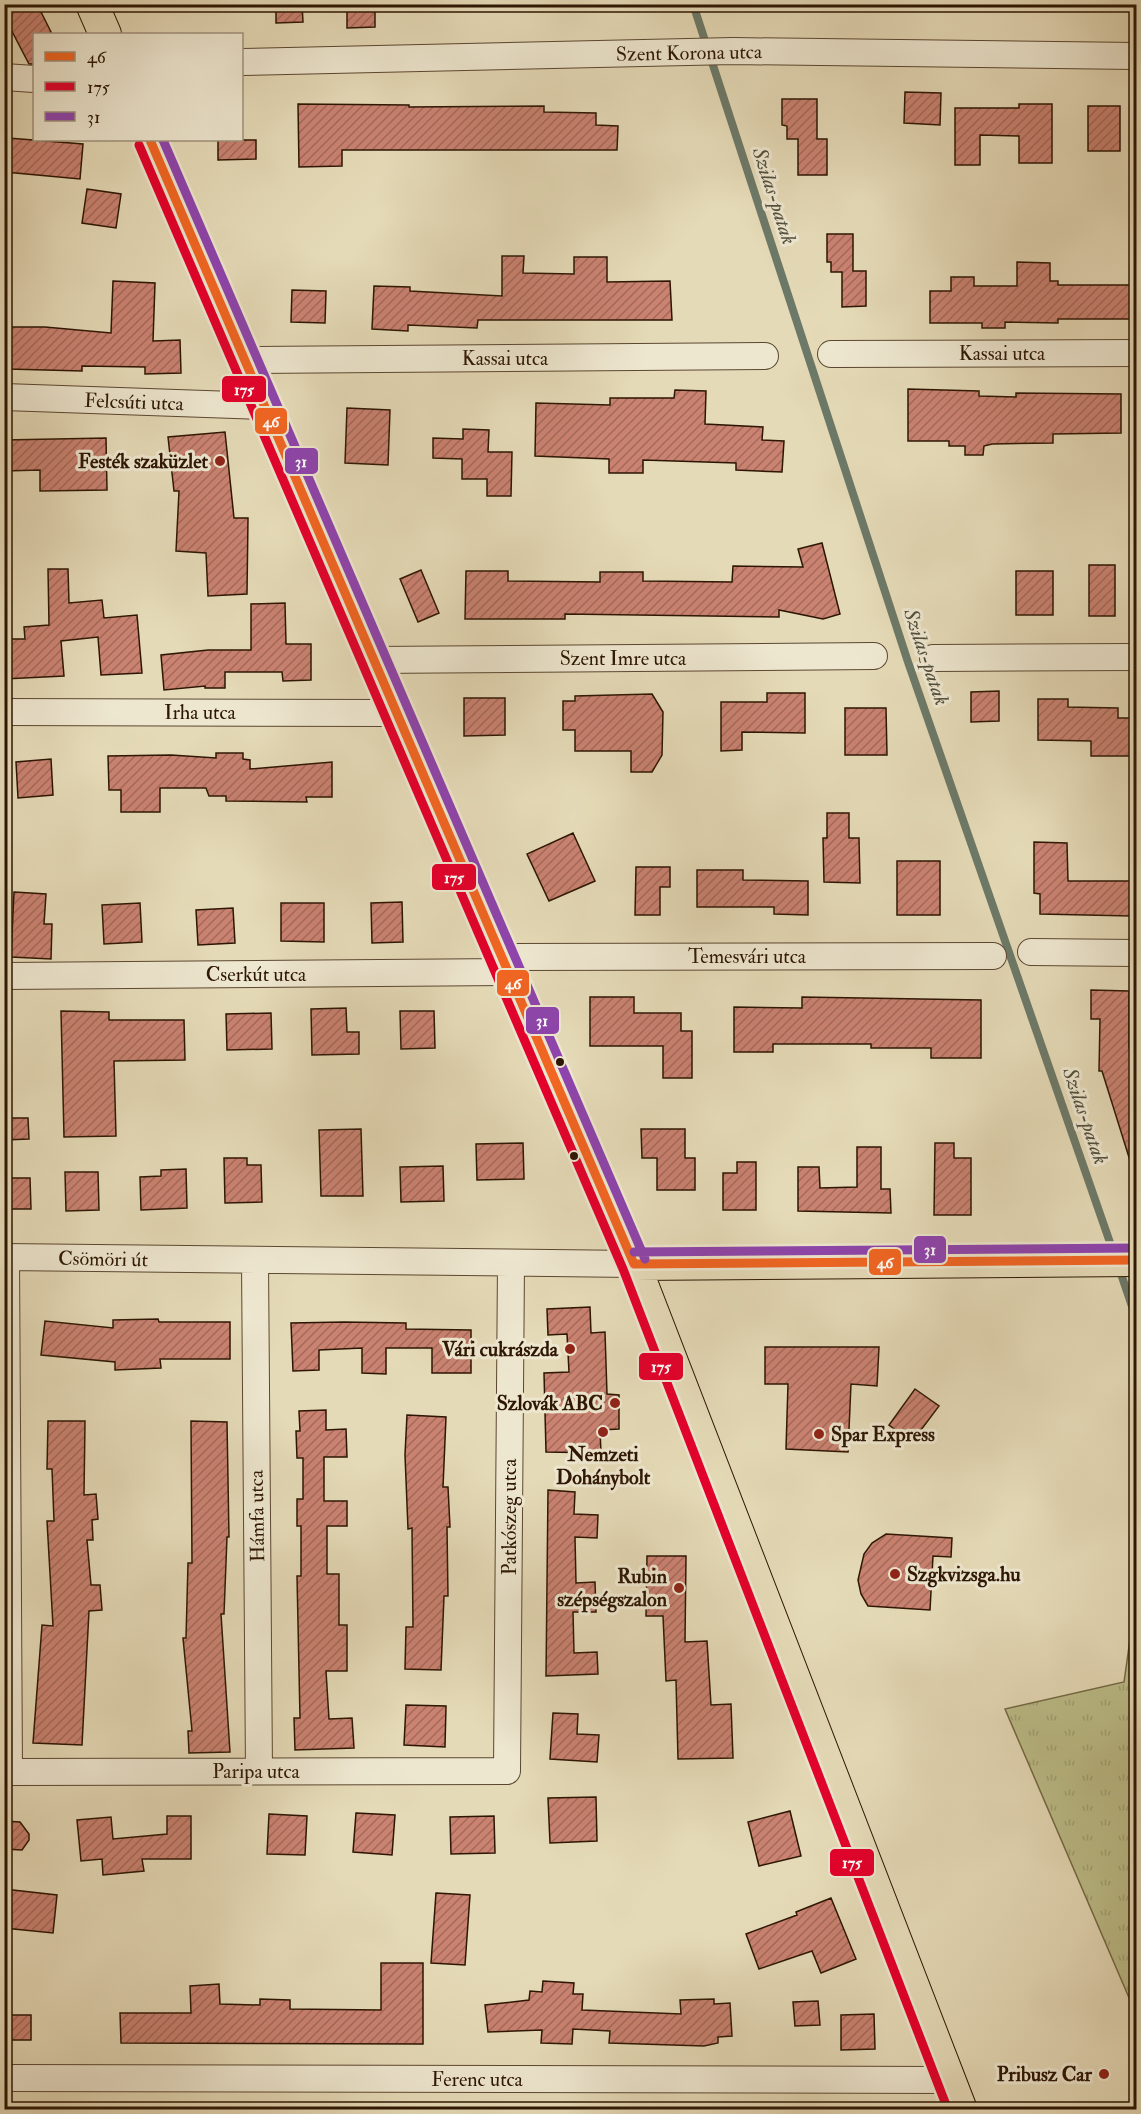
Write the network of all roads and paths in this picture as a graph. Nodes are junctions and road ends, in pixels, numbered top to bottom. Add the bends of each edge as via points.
1 (92, 4) edge
2 (105, 33) edge
3 (1137, 56) edge
4 (243, 62) edge
5 (4, 77) edge
6 (33, 79) edge
7 (150, 141) edge
8 (1137, 353) edge
9 (831, 354) dead end
10 (765, 356) dead end
11 (245, 360) junction
12 (4, 397) edge
13 (264, 406) junction
14 (874, 656) dead end
15 (1137, 657) edge
16 (933, 658) dead end
17 (372, 660) junction
18 (4, 712) edge
19 (394, 713) junction
20 (1031, 952) dead end
21 (1137, 953) edge
22 (993, 956) dead end
23 (504, 965) junction
24 (4, 976) edge
25 (5, 1257) edge
26 (1137, 1260) edge
27 (255, 1262) junction
28 (511, 1263) junction
29 (634, 1264) junction
30 (259, 1771) junction
31 (507, 1771) joint
32 (7, 1772) edge
33 (4, 2078) edge
34 (950, 2080) junction
35 (961, 2109) edge

1 - 2 main road
3 - 4 street, Szent Korona utca via 733,51
5 - 6 street
7 - 11 main road
8 - 9 street, Kassai utca
10 - 11 street, Kassai utca
11 - 13 main road
12 - 13 street, Felcsúti utca
13 - 17 main road
14 - 17 street, Szent Imre utca
15 - 16 street
17 - 19 main road
18 - 19 street, Irha utca
19 - 23 main road
20 - 21 street
22 - 23 street, Temesvári utca
23 - 24 street, Cserkút utca
23 - 29 main road
25 - 27 street, Csömöri út
25 - 32 street
26 - 29 main road, Csömöri út
27 - 28 street, Csömöri út
27 - 30 street, Hámfa utca
28 - 29 street, Csömöri út
28 - 31 street, Patkószeg utca
29 - 34 main road
30 - 31 street, Paripa utca
30 - 32 street, Paripa utca
33 - 34 street, Ferenc utca
34 - 35 main road

